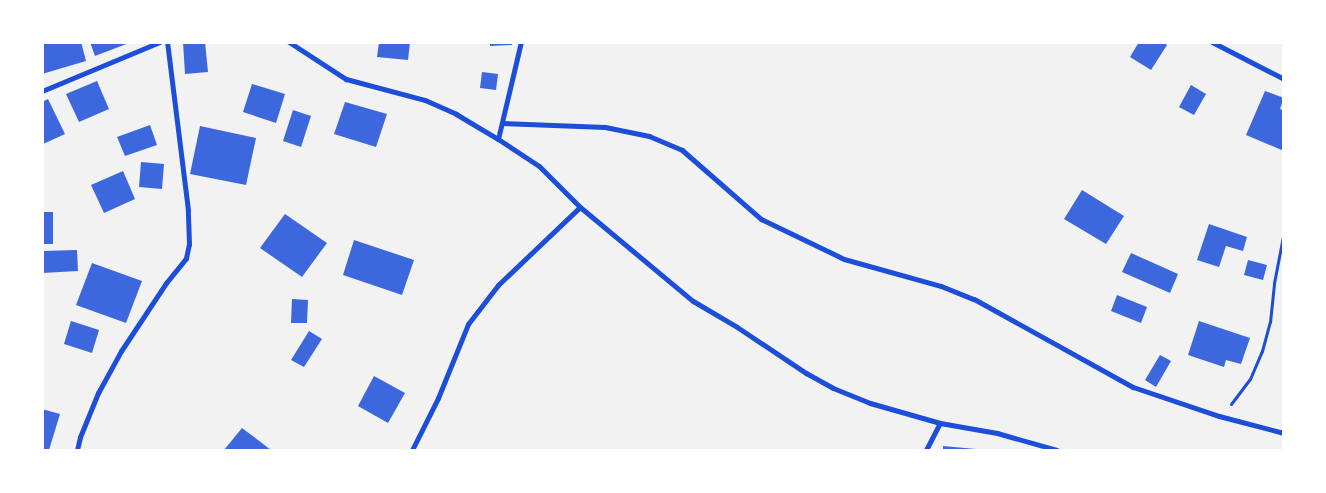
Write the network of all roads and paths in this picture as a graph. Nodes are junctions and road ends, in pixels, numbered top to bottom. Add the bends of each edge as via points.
1 (160, 42) edge
2 (167, 42) edge
3 (289, 42) edge
4 (521, 42) edge
5 (1212, 42) edge
6 (1284, 78) edge
7 (42, 91) edge
8 (502, 123) junction
9 (498, 139) junction
10 (580, 207) junction
11 (1284, 231) edge
12 (1220, 416) junction
13 (940, 423) junction
14 (1284, 433) edge
15 (77, 450) edge
16 (412, 450) edge
17 (926, 450) edge
18 (1057, 450) edge

1 - 7 street
2 - 15 street via 188,210 186,258 121,351 98,393
3 - 9 street via 346,79 425,100
4 - 8 street
5 - 6 street
8 - 9 street
8 - 12 street via 605,128 649,136 682,150 761,219 844,259 941,286 974,299 1133,387
9 - 10 street via 539,166
10 - 13 street via 693,301 737,326 806,373 870,404
10 - 16 street via 498,285 468,324 438,398
11 - 12 path via 1270,322 1262,352 1238,398
12 - 14 street
13 - 17 street
13 - 18 street via 997,433

